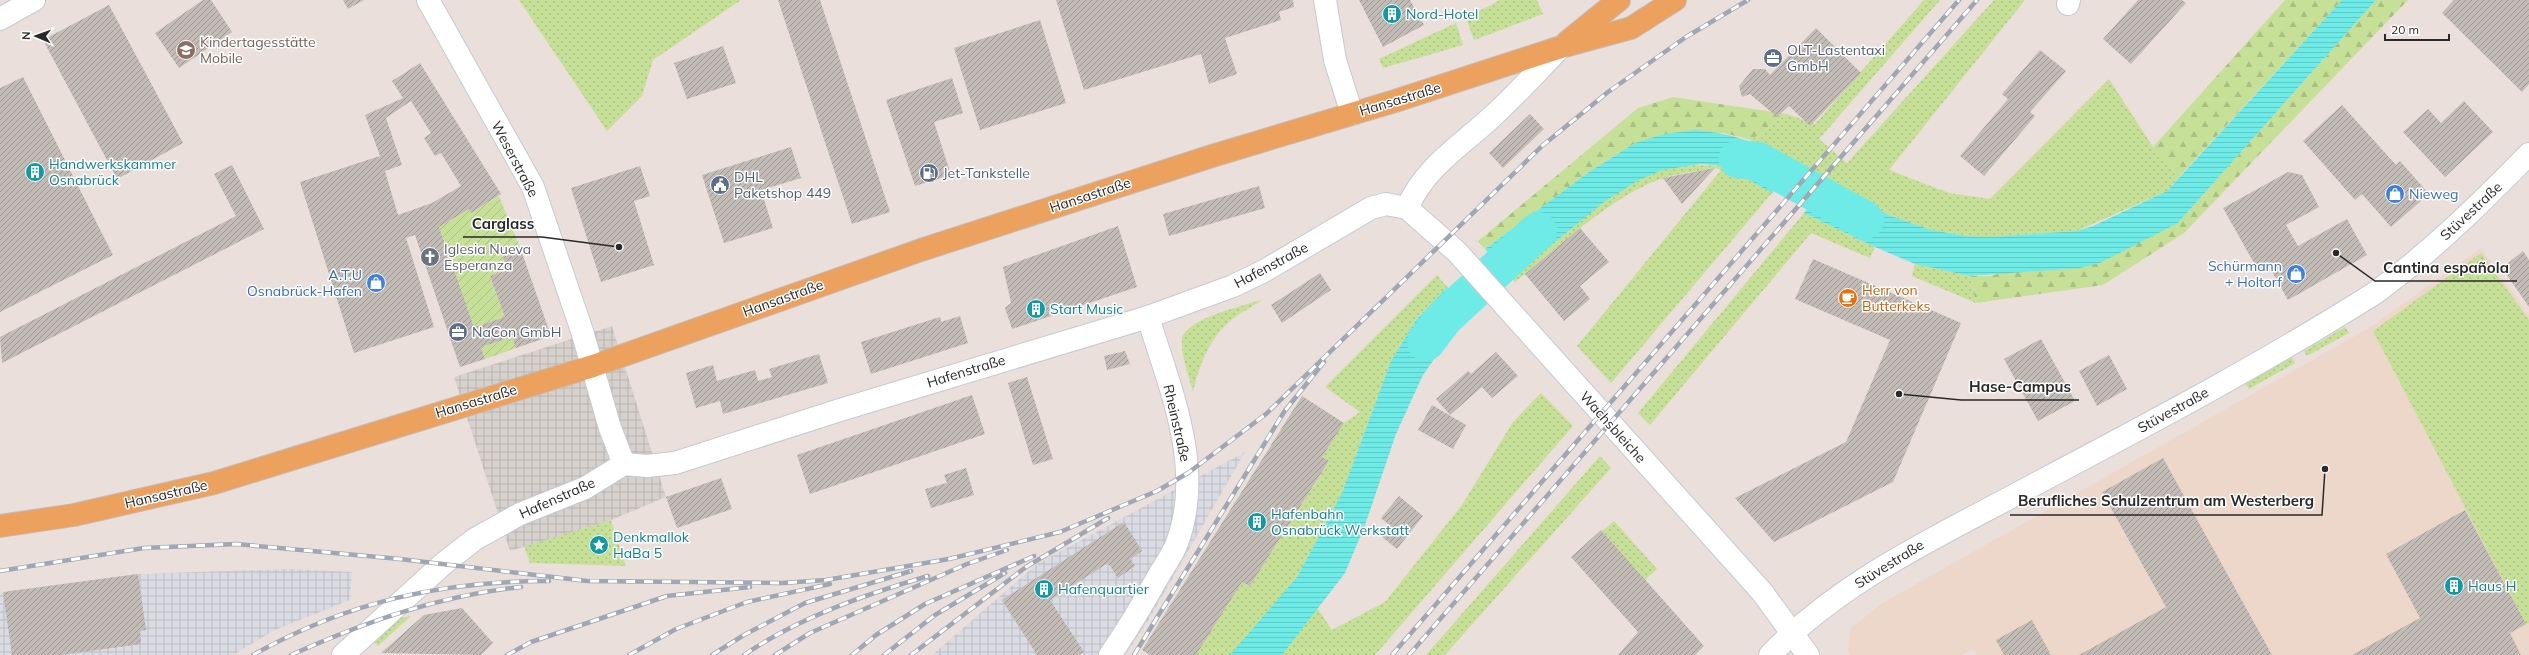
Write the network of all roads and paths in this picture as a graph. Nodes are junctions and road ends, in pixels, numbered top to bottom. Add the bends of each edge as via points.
1 (34, 0) edge
2 (428, 0) edge
3 (1325, 0) edge
4 (1619, 0) edge
5 (1675, 0) edge
6 (0, 19) edge
7 (1561, 47) junction
8 (1352, 114) junction
9 (2529, 154) edge
10 (1407, 208) junction
11 (1148, 317) junction
12 (593, 366) junction
13 (624, 464) junction
14 (0, 526) edge
15 (1793, 631) junction
16 (343, 655) edge
17 (1110, 655) edge
18 (1770, 655) edge
19 (1808, 655) edge

1 - 6 street
2 - 12 street, Weserstraße via 533,187
3 - 8 street via 1335,60
4 - 7 main road, Hansastraße
5 - 7 main road, Hansastraße via 1631,28
7 - 8 main road, Hansastraße
7 - 10 street via 1496,113 1431,169 1416,188
8 - 12 main road, Hansastraße via 1205,158 921,250
9 - 15 street, Stüvestraße via 2466,219 2404,272 2375,293 2178,407 1926,541 1863,578
10 - 11 street, Hafenstraße via 1386,204 1371,208 1264,271 1233,286
10 - 15 street, Wachsbleiche via 1464,259 1762,592
11 - 13 street, Hafenstraße via 675,463 647,466
11 - 17 street, Rheinstraße via 1183,435 1188,473 1188,502 1177,544 1135,618
12 - 13 street, Weserstraße via 610,428
12 - 14 main road, Hansastraße via 214,483 82,513
13 - 16 street, Hafenstraße via 585,488 520,514 475,539 443,564
15 - 18 street, Stüvestraße
15 - 19 street, Wachsbleiche

